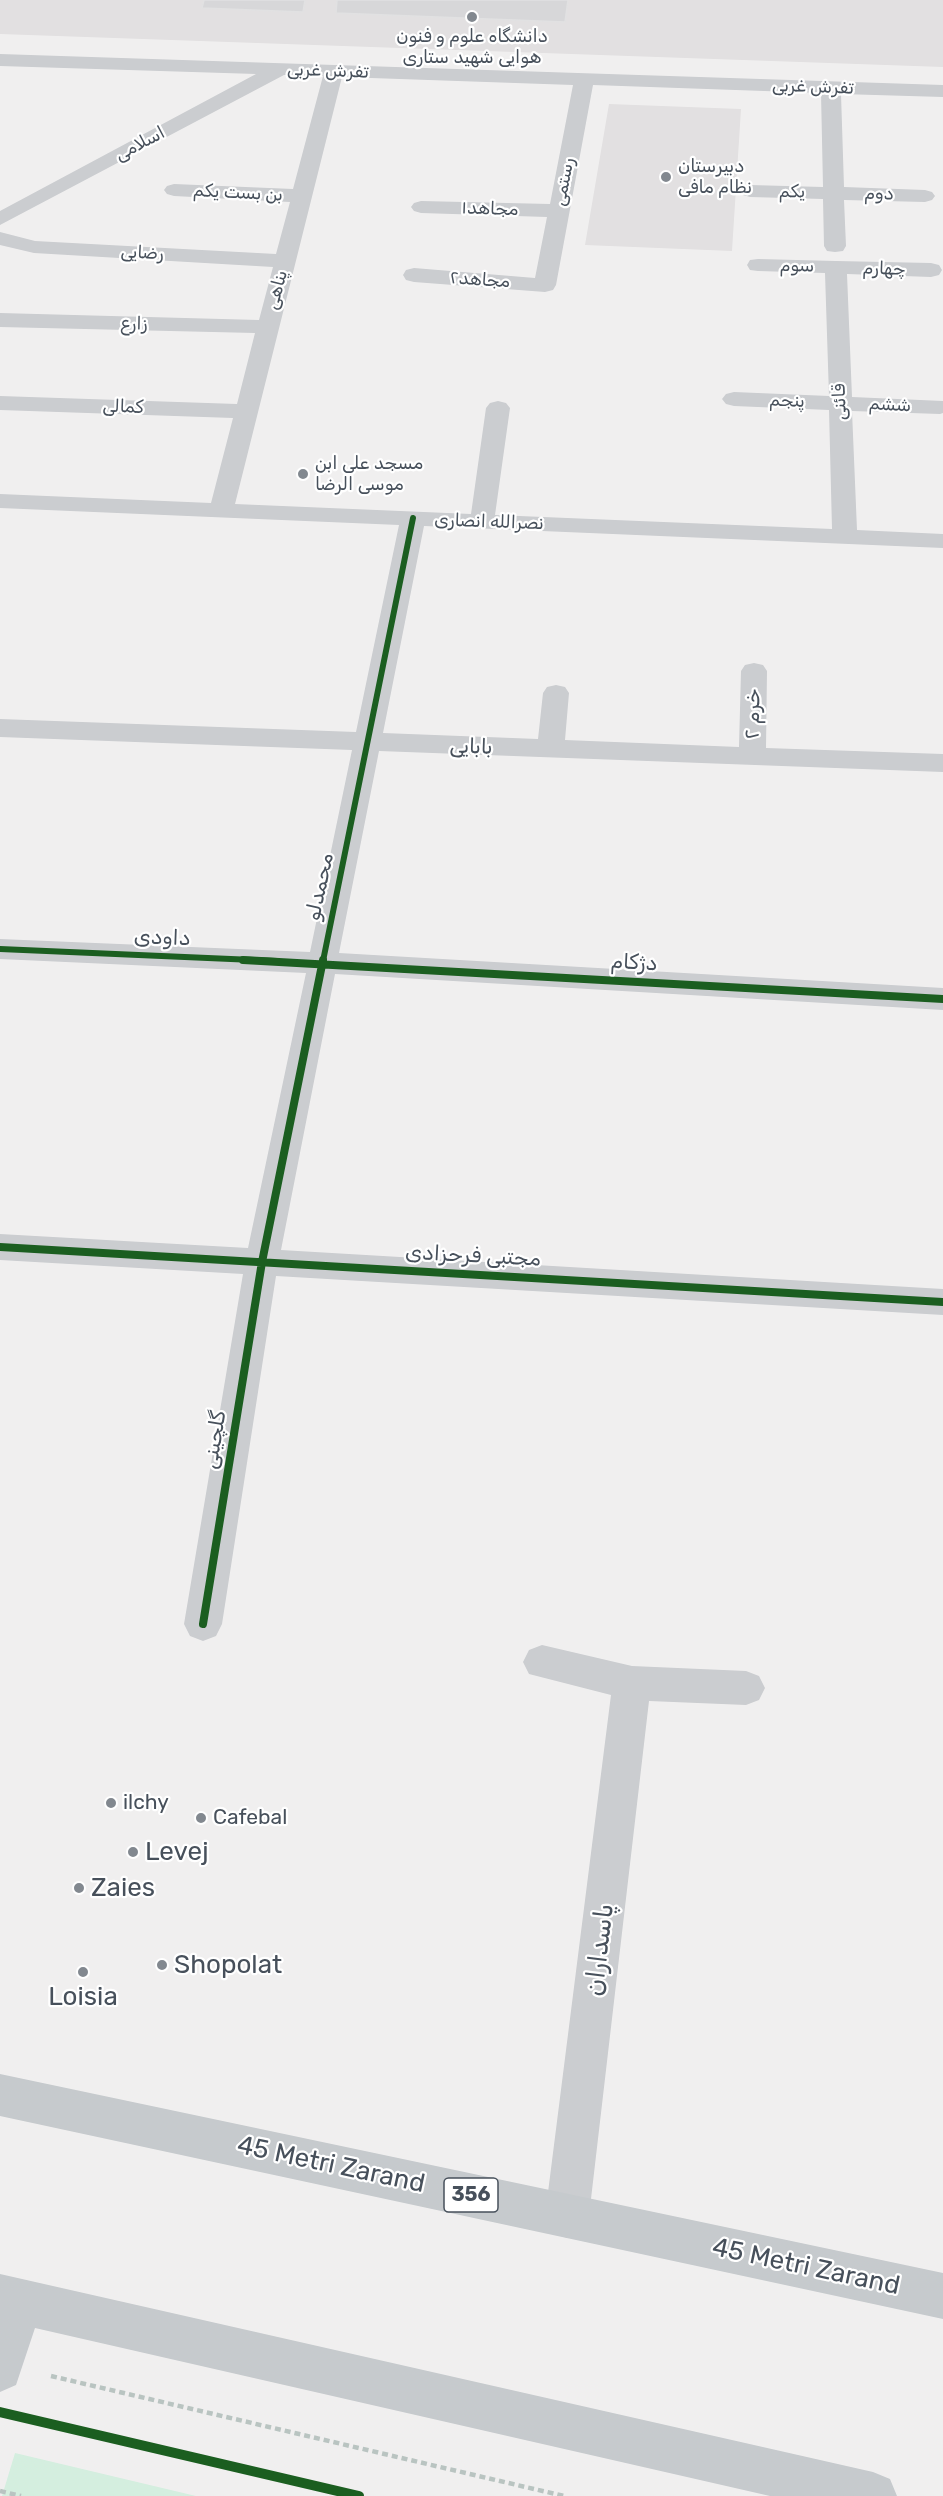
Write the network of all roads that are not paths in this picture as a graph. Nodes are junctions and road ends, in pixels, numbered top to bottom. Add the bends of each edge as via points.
1 (0, 60) edge
2 (281, 69) junction
3 (334, 71) junction
4 (584, 79) junction
5 (831, 88) junction
6 (943, 91) edge
7 (174, 190) dead end
8 (750, 191) dead end
9 (834, 192) junction
10 (301, 196) junction
11 (925, 196) dead end
12 (422, 207) dead end
13 (559, 211) junction
14 (0, 219) edge
15 (0, 238) edge
16 (836, 257) junction
17 (285, 261) junction
18 (758, 266) dead end
19 (932, 270) dead end
20 (414, 275) dead end
21 (545, 285) joint
22 (0, 320) edge
23 (268, 327) junction
24 (734, 399) dead end
25 (0, 403) edge
26 (840, 403) junction
27 (940, 407) dead end
28 (498, 408) dead end
29 (246, 411) junction
30 (0, 501) edge
31 (221, 510) junction
32 (413, 518) junction
33 (482, 521) junction
34 (845, 537) junction
35 (943, 541) edge
36 (754, 671) dead end
37 (556, 693) dead end
38 (0, 728) edge
39 (368, 743) junction
40 (550, 749) junction
41 (752, 756) junction
42 (943, 763) edge
43 (0, 949) edge
44 (323, 963) junction
45 (943, 999) edge
46 (0, 1246) edge
47 (262, 1262) junction
48 (943, 1302) edge
49 (203, 1624) dead end
50 (542, 1662) dead end
51 (632, 1683) junction
52 (746, 1689) dead end
53 (0, 2095) edge
54 (567, 2216) junction
55 (943, 2296) edge
56 (10, 2299) edge
57 (1, 2367) edge
58 (873, 2496) edge

1 - 2 street, تفرش غربی
2 - 3 street, تفرش غربی
2 - 14 street, اسلامی
3 - 4 street, تفرش غربی
3 - 10 street, پناهی
4 - 5 street, تفرش غربی
4 - 13 street, رستمی
5 - 6 street, تفرش غربی
5 - 9 street, قائنی
7 - 10 street, بن بست یکم
8 - 9 street, یکم
9 - 11 street, دوم
9 - 16 street, قائنی
10 - 17 street, پناهی
12 - 13 street, مجاهد۱
13 - 21 street, رستمی
15 - 17 street, رضایی via 34,247
16 - 18 street, سوم
16 - 19 street, چهارم
16 - 26 street, قائنی
17 - 23 street, پناهی
20 - 21 street, مجاهد۲
22 - 23 street, زارع
23 - 29 street, پناهی
24 - 26 street, پنجم
25 - 29 street, کمالی
26 - 27 street, ششم
26 - 34 street, قائنی
28 - 33 street
29 - 31 street, پناهی
30 - 31 street, نصرالله انصاری
31 - 32 street, نصرالله انصاری
32 - 33 street, نصرالله انصاری
32 - 39 street, محمدلو
33 - 34 street, نصرالله انصاری
34 - 35 street, نصرالله انصاری
36 - 41 street, خرم ۲
37 - 40 street
38 - 39 street, بابایی
39 - 40 street, بابایی
39 - 44 street, محمدلو
40 - 41 street, بابایی
41 - 42 street, بابایی
43 - 44 street, داودی
44 - 45 street, دژکام
44 - 47 street, محمدلو
46 - 47 street, مجتبی فرحزادی
47 - 48 street, مجتبی فرحزادی
47 - 49 street, گلچینی
50 - 51 street
51 - 52 street
51 - 54 street, پاسداران
53 - 54 main road, 45 Metri Zarand / 356
54 - 55 main road, 45 Metri Zarand / 356
56 - 57 main road
56 - 58 main road

